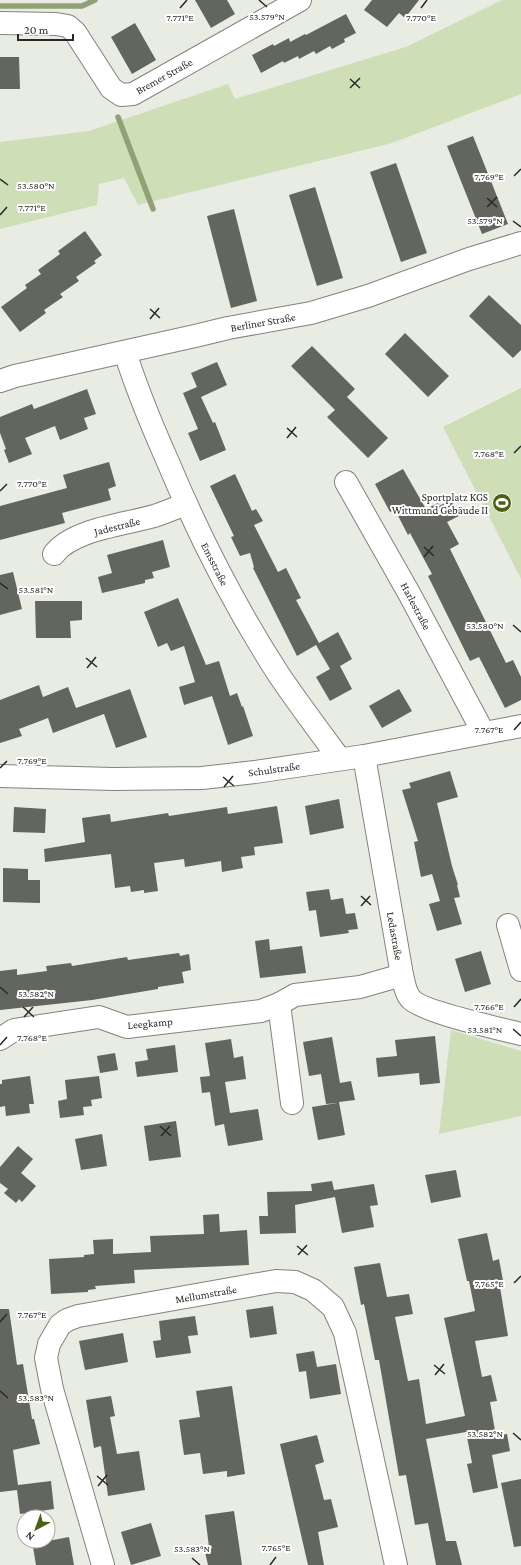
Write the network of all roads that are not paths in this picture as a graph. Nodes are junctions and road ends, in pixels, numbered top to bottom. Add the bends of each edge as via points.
1 (300, 0) edge
2 (0, 23) edge
3 (521, 243) edge
4 (125, 352) junction
5 (0, 381) edge
6 (346, 482) dead end
7 (186, 504) junction
8 (54, 554) dead end
9 (521, 726) edge
10 (483, 732) junction
11 (364, 756) junction
12 (339, 758) junction
13 (0, 776) edge
14 (508, 925) dead end
15 (521, 970) edge
16 (402, 975) junction
17 (279, 1004) junction
18 (521, 1034) edge
19 (0, 1039) edge
20 (292, 1103) dead end
21 (103, 1565) edge
22 (396, 1565) edge

1 - 2 street, Bremer Straße via 133,94 122,95 111,88 76,32 68,26
3 - 4 street, Berliner Straße via 311,313 228,328
4 - 5 street, Berliner Straße
4 - 7 street, Emsstraße via 136,386
6 - 10 street, Harlestraße
7 - 8 street, Jadestraße via 156,516 80,535 61,546
7 - 12 street, Emsstraße via 229,592 256,638 283,681
9 - 10 street, Schulstraße
10 - 11 street, Schulstraße
11 - 12 street, Schulstraße
11 - 16 street, Ledastraße
12 - 13 street, Schulstraße via 202,778
14 - 15 street
16 - 17 street, Leegkamp via 360,987 295,995
16 - 18 street, Ledastraße via 409,997 416,1004
17 - 19 street, Leegkamp via 261,1010 127,1027 99,1017 14,1030
17 - 20 street
21 - 22 street, Mellumstraße via 52,1389 46,1358 53,1336 60,1325 78,1316 276,1281 295,1282 313,1290 333,1306 345,1333

